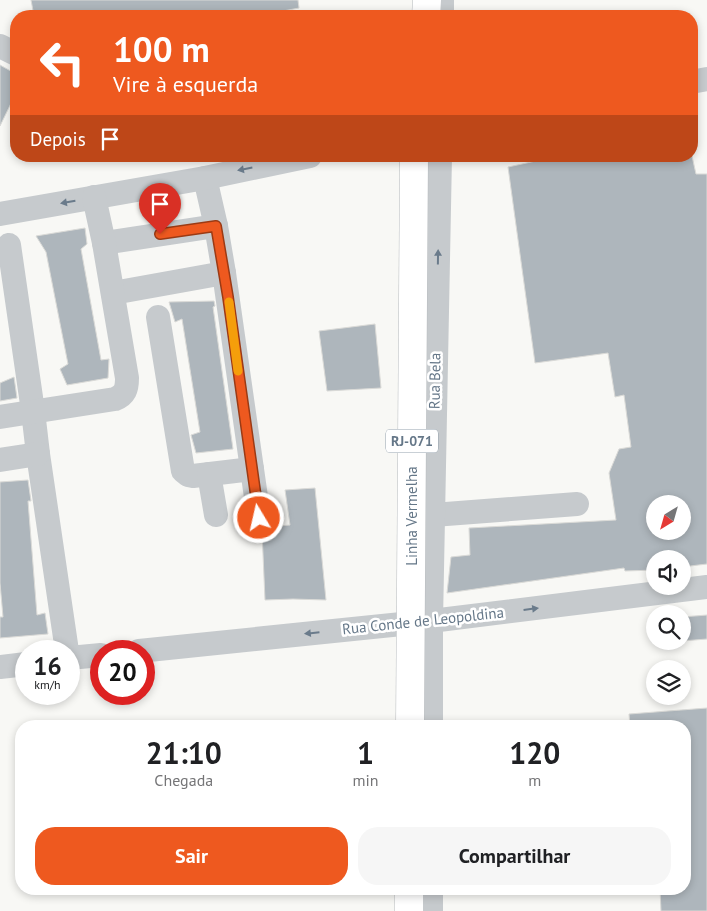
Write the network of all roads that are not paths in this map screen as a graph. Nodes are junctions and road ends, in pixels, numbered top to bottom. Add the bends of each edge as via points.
1 (281, 162) edge
2 (414, 162) edge
3 (422, 162) edge
4 (440, 162) edge
5 (205, 178) junction
6 (94, 197) junction
7 (0, 214) edge
8 (216, 226) junction
9 (104, 243) junction
10 (9, 245) dead end
11 (224, 273) junction
12 (113, 292) junction
13 (158, 317) dead end
14 (33, 411) junction
15 (0, 417) edge
16 (38, 454) junction
17 (0, 460) edge
18 (252, 469) junction
19 (209, 474) junction
20 (577, 504) dead end
21 (216, 515) dead end
22 (433, 515) junction
23 (259, 518) dead end
24 (707, 587) edge
25 (430, 621) junction
26 (65, 640) edge
27 (155, 649) edge
28 (15, 665) edge
29 (0, 667) edge
30 (410, 720) edge
31 (422, 720) edge
32 (430, 720) edge
33 (409, 895) edge
34 (421, 895) edge
35 (430, 895) edge
36 (409, 911) edge
37 (421, 911) edge
38 (430, 911) edge

1 -> 5 street
2 - 30 highway, Linha Vermelha / RJ-071, bridge
3 - 31 highway, Linha Vermelha / RJ-071
22 -> 4 street, Rua Bela
5 - 6 street
5 - 8 street
6 -> 7 street
6 - 9 street
8 - 9 street
8 - 11 street
9 - 12 street
10 - 14 street
11 - 12 street
11 - 18 street
12 - 14 street via 127,378 125,393 115,399
13 - 19 street via 183,472 193,476
14 - 15 street
14 - 16 street
16 - 17 street
16 - 26 street
18 - 19 street
18 - 23 street
19 - 21 street
20 - 22 street
22 - 25 street, Rua Bela
25 -> 24 street, Rua Conde de Leopoldina
25 -> 27 street, Rua Conde de Leopoldina
25 - 32 street, Rua Bela
28 - 29 street
33 - 36 highway
34 - 37 highway
35 - 38 street

